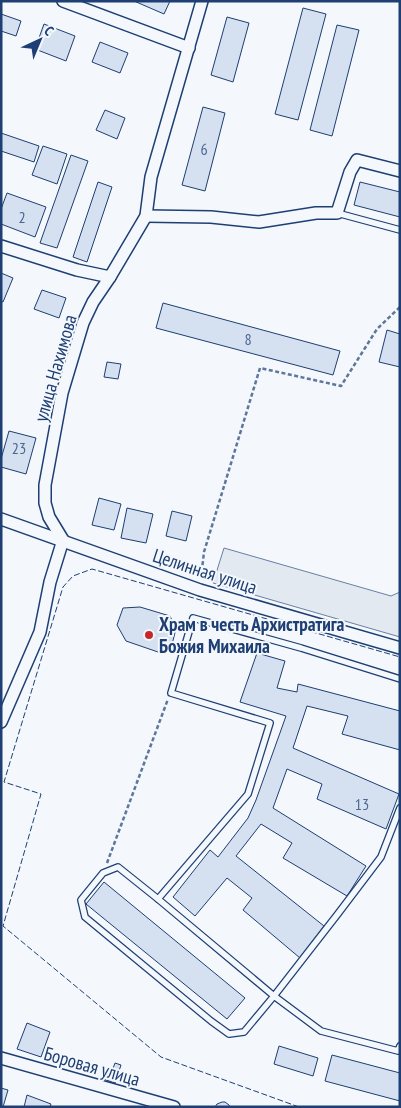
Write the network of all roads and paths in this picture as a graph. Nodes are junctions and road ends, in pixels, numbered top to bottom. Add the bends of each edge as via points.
1 (63, 1) edge
2 (202, 1) edge
3 (189, 48) junction
4 (400, 171) edge
5 (337, 213) junction
6 (146, 216) junction
7 (400, 230) edge
8 (1, 246) edge
9 (110, 277) junction
10 (400, 306) edge
11 (1, 519) edge
12 (63, 540) junction
13 (200, 590) junction
14 (400, 648) edge
15 (400, 679) edge
16 (171, 693) junction
17 (1, 722) edge
18 (400, 808) edge
19 (103, 873) junction
20 (158, 899) junction
21 (274, 996) junction
22 (400, 1046) edge
23 (1, 1058) edge
24 (174, 1107) edge

1 - 3 street
2 - 3 street, улица Нахимова
3 - 6 street, улица Нахимова via 151,177
4 - 5 street via 357,160
5 - 6 street via 259,222 211,216
5 - 7 lane
6 - 9 street, улица Нахимова
8 - 9 street
9 - 12 street, улица Нахимова via 83,323 62,393 45,485 49,516
10 - 13 path via 377,329 341,386 260,368 204,552
11 - 12 street, Целинная улица
12 - 13 street, Целинная улица
12 - 17 street via 40,632
13 - 14 street, Целинная улица
15 - 16 lane via 193,618
16 - 19 path
16 - 20 lane via 270,723 248,794
18 - 21 lane via 381,856
19 - 20 lane via 118,868
19 - 21 lane via 81,900 85,917 229,1034 244,1032
20 - 21 lane
21 - 22 lane via 321,1031 398,1051
23 - 24 street, Боровая улица

